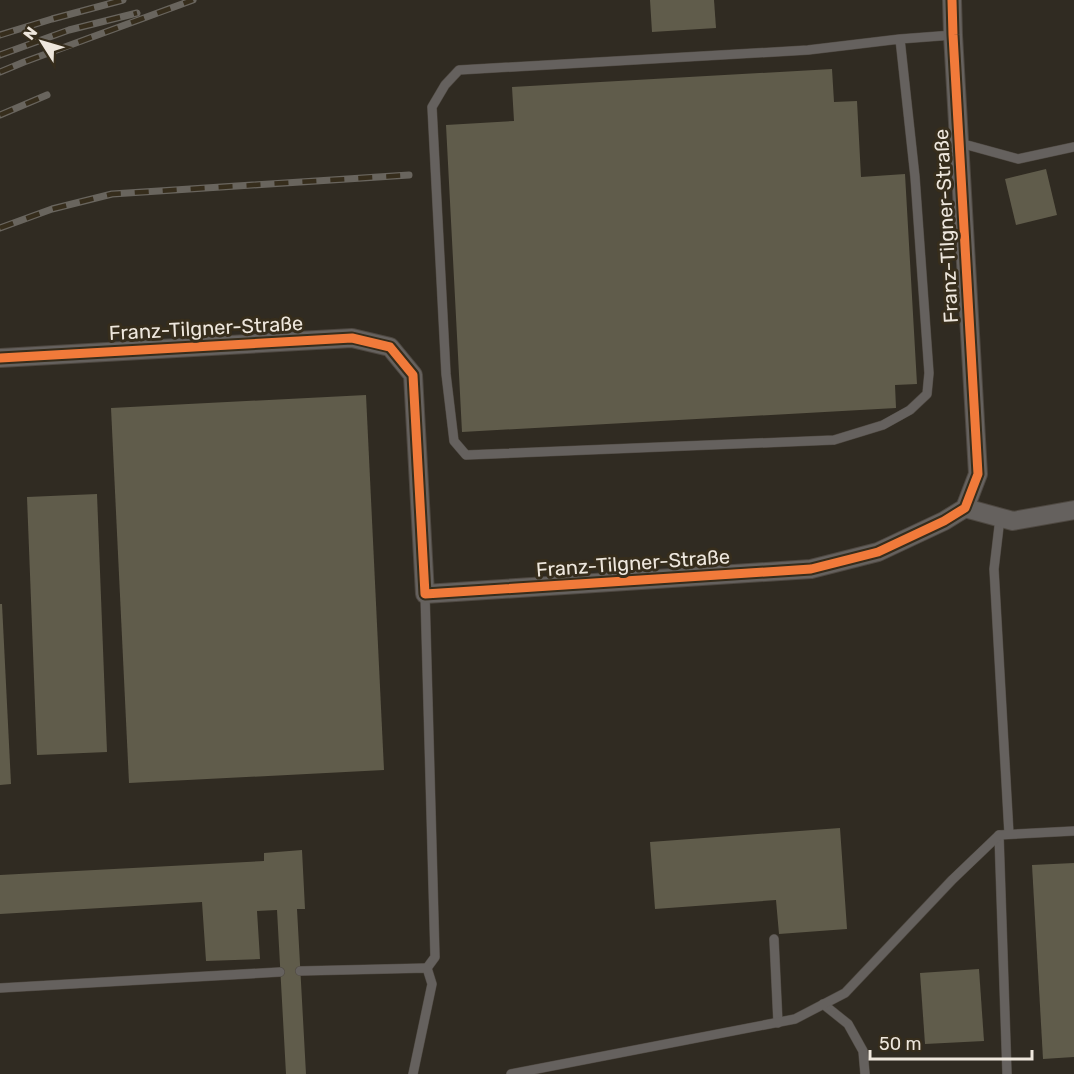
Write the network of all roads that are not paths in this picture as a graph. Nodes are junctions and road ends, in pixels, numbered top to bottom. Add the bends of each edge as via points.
1 (952, 0) edge
2 (953, 35) junction
3 (900, 39) junction
4 (960, 143) junction
5 (1074, 147) edge
6 (0, 358) edge
7 (965, 507) junction
8 (1074, 510) edge
9 (1000, 518) junction
10 (425, 594) junction
11 (1074, 831) edge
12 (1004, 834) junction
13 (774, 939) dead end
14 (427, 968) junction
15 (300, 970) dead end
16 (280, 972) dead end
17 (0, 988) edge
18 (823, 1004) junction
19 (778, 1023) junction
20 (413, 1074) edge
21 (512, 1074) edge
22 (864, 1074) edge
23 (1007, 1074) edge

1 - 2 street, Franz-Tilgner-Straße
2 - 3 lane
2 - 4 street, Franz-Tilgner-Straße
3 - 3 lane via 808,50 459,70 432,107 453,441 466,455 834,440 883,424 910,410 927,394 929,373 915,177
4 - 5 lane via 1018,159
4 - 7 street, Franz-Tilgner-Straße via 978,474
6 - 10 street, Franz-Tilgner-Straße via 352,338 390,347 413,375
7 - 9 street
7 - 10 street, Franz-Tilgner-Straße via 878,552 811,569
8 - 9 street via 1013,521
9 - 12 lane via 994,569
10 - 14 lane via 435,957
11 - 12 lane
12 - 18 lane via 952,880 845,993
12 - 23 lane
13 - 19 lane
14 - 15 lane
14 - 20 lane via 432,984
16 - 17 lane
18 - 19 lane
18 - 22 lane via 849,1024 863,1051
19 - 21 lane

